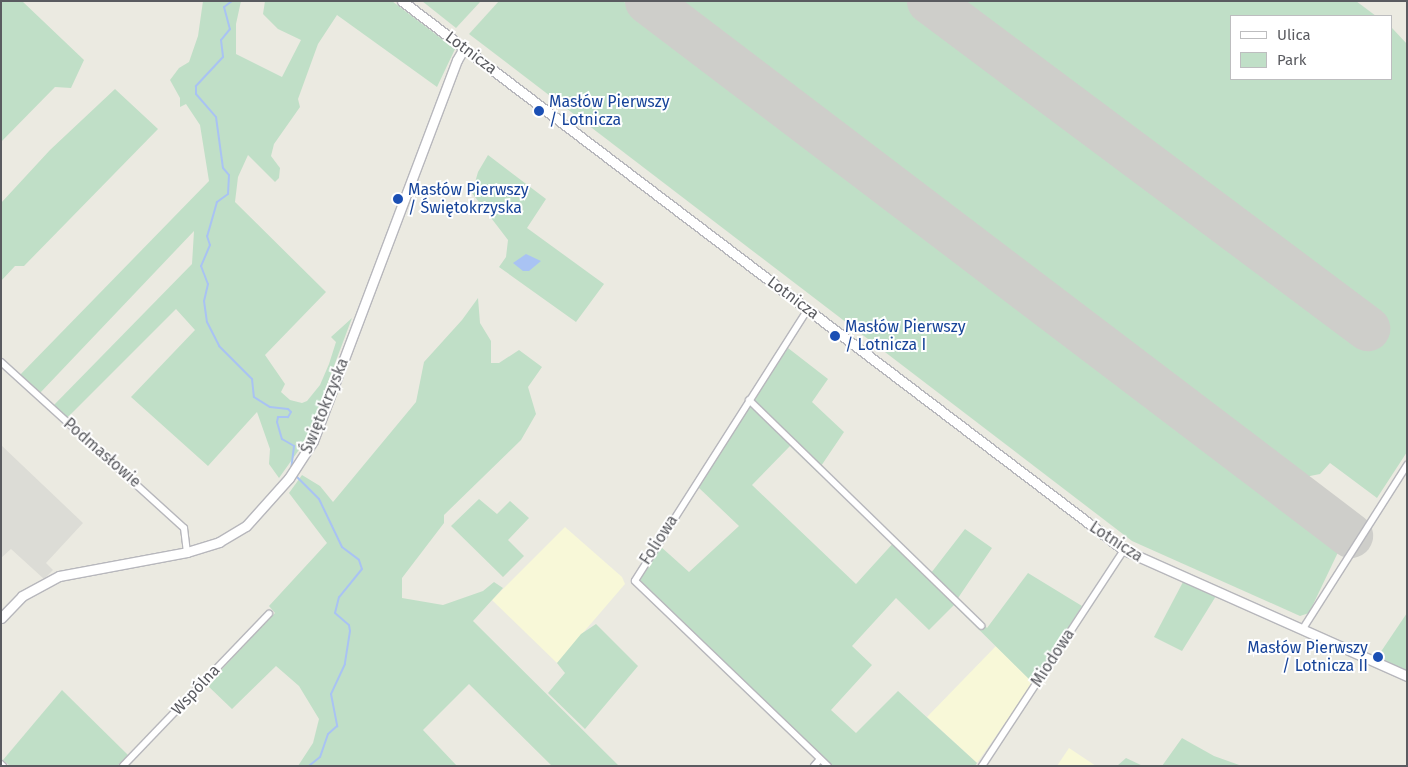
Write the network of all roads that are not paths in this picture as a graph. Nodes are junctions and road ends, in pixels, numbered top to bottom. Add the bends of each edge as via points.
1 (402, 1) edge
2 (464, 48) junction
3 (808, 309) junction
4 (1, 362) edge
5 (749, 400) junction
6 (1407, 465) edge
7 (1124, 550) junction
8 (188, 552) junction
9 (269, 614) dead end
10 (1, 618) edge
11 (981, 626) dead end
12 (1302, 630) junction
13 (1407, 676) edge
14 (820, 759) junction
15 (123, 766) edge
16 (814, 766) edge
17 (828, 766) edge
18 (982, 766) edge

1 - 2 main road, Lotnicza
2 - 3 main road, Lotnicza
2 - 8 main road, Świętokrzyska via 456,60 326,409 297,467 234,535
3 - 5 street, Foliowa
3 - 7 main road, Lotnicza
4 - 8 street, Podmasłowie via 184,528
5 - 11 street
5 - 14 street, Foliowa via 635,581
6 - 12 street
7 - 12 main road, Lotnicza
7 - 18 street, Miodowa
8 - 10 main road, Świętokrzyska via 59,576 22,596
9 - 15 street, Wspólna
12 - 13 main road, Lotnicza
14 - 16 street
14 - 17 street

